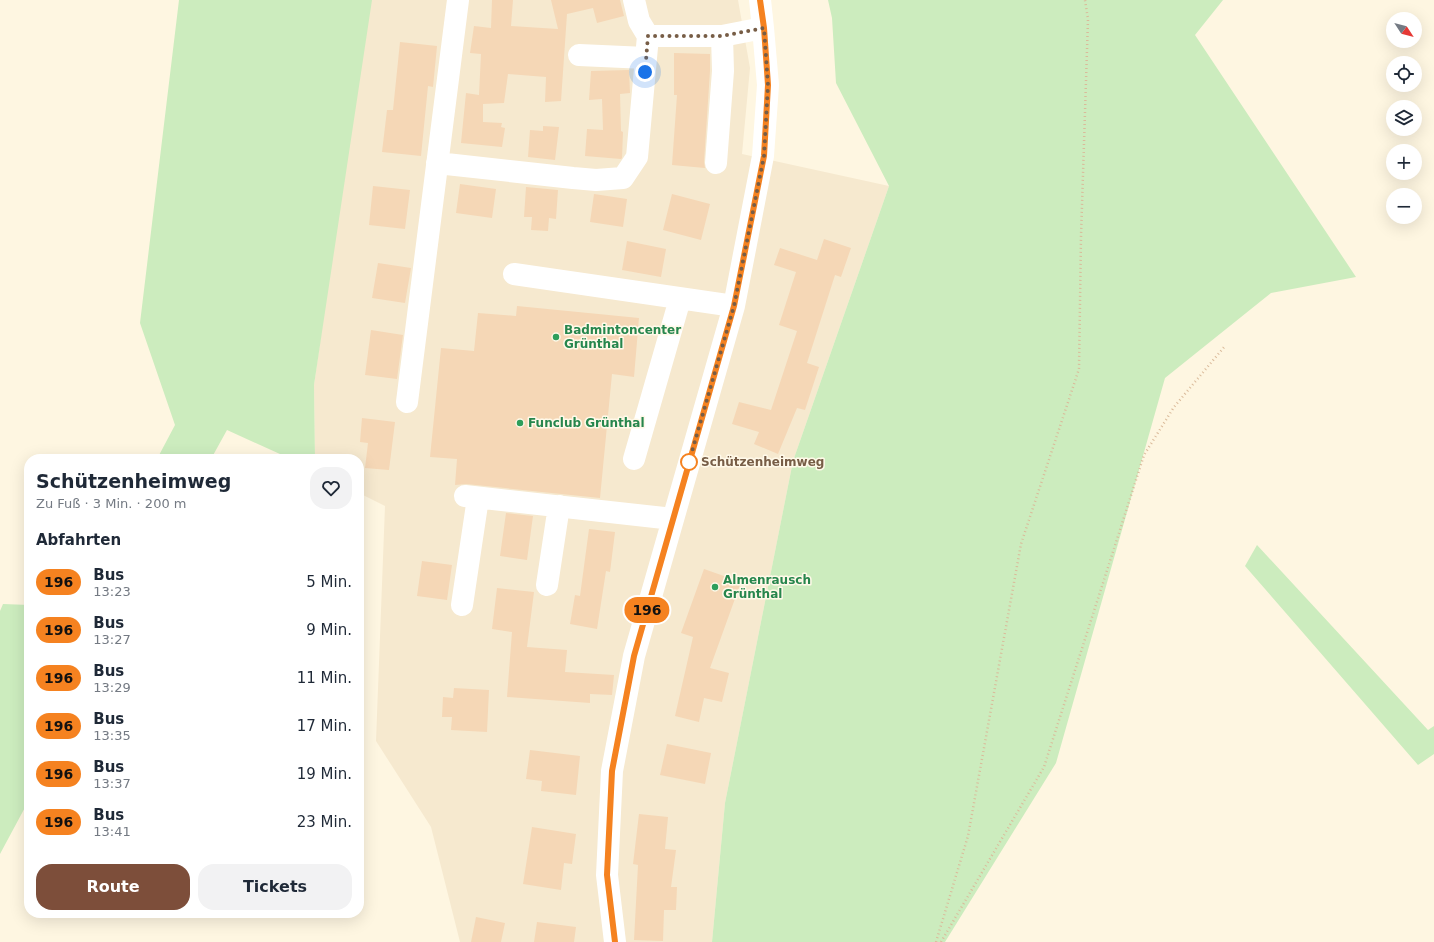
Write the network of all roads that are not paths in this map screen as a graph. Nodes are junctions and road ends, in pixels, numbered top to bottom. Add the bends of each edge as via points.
1 (458, 0) edge
2 (634, 0) edge
3 (760, 0) edge
4 (764, 28) junction
5 (648, 36) junction
6 (722, 36) junction
7 (579, 55) dead end
8 (646, 58) junction
9 (716, 163) dead end
10 (437, 164) junction
11 (514, 274) dead end
12 (680, 298) junction
13 (734, 306) junction
14 (407, 402) dead end
15 (634, 459) dead end
16 (560, 506) junction
17 (673, 519) junction
18 (547, 586) dead end
19 (462, 605) dead end
20 (615, 942) edge

1 - 10 street
2 - 5 street via 640,21
3 - 4 street
4 - 6 street
4 - 13 street via 768,85 764,156
5 - 6 street
5 - 8 street
6 - 9 street via 723,70
7 - 8 street
8 - 10 street via 637,157 623,178 596,180
10 - 14 street
11 - 12 street
12 - 13 street
12 - 15 street
13 - 17 street
16 - 17 street
16 - 18 street
16 - 19 street via 472,497
17 - 20 street via 634,656 612,771 607,875

